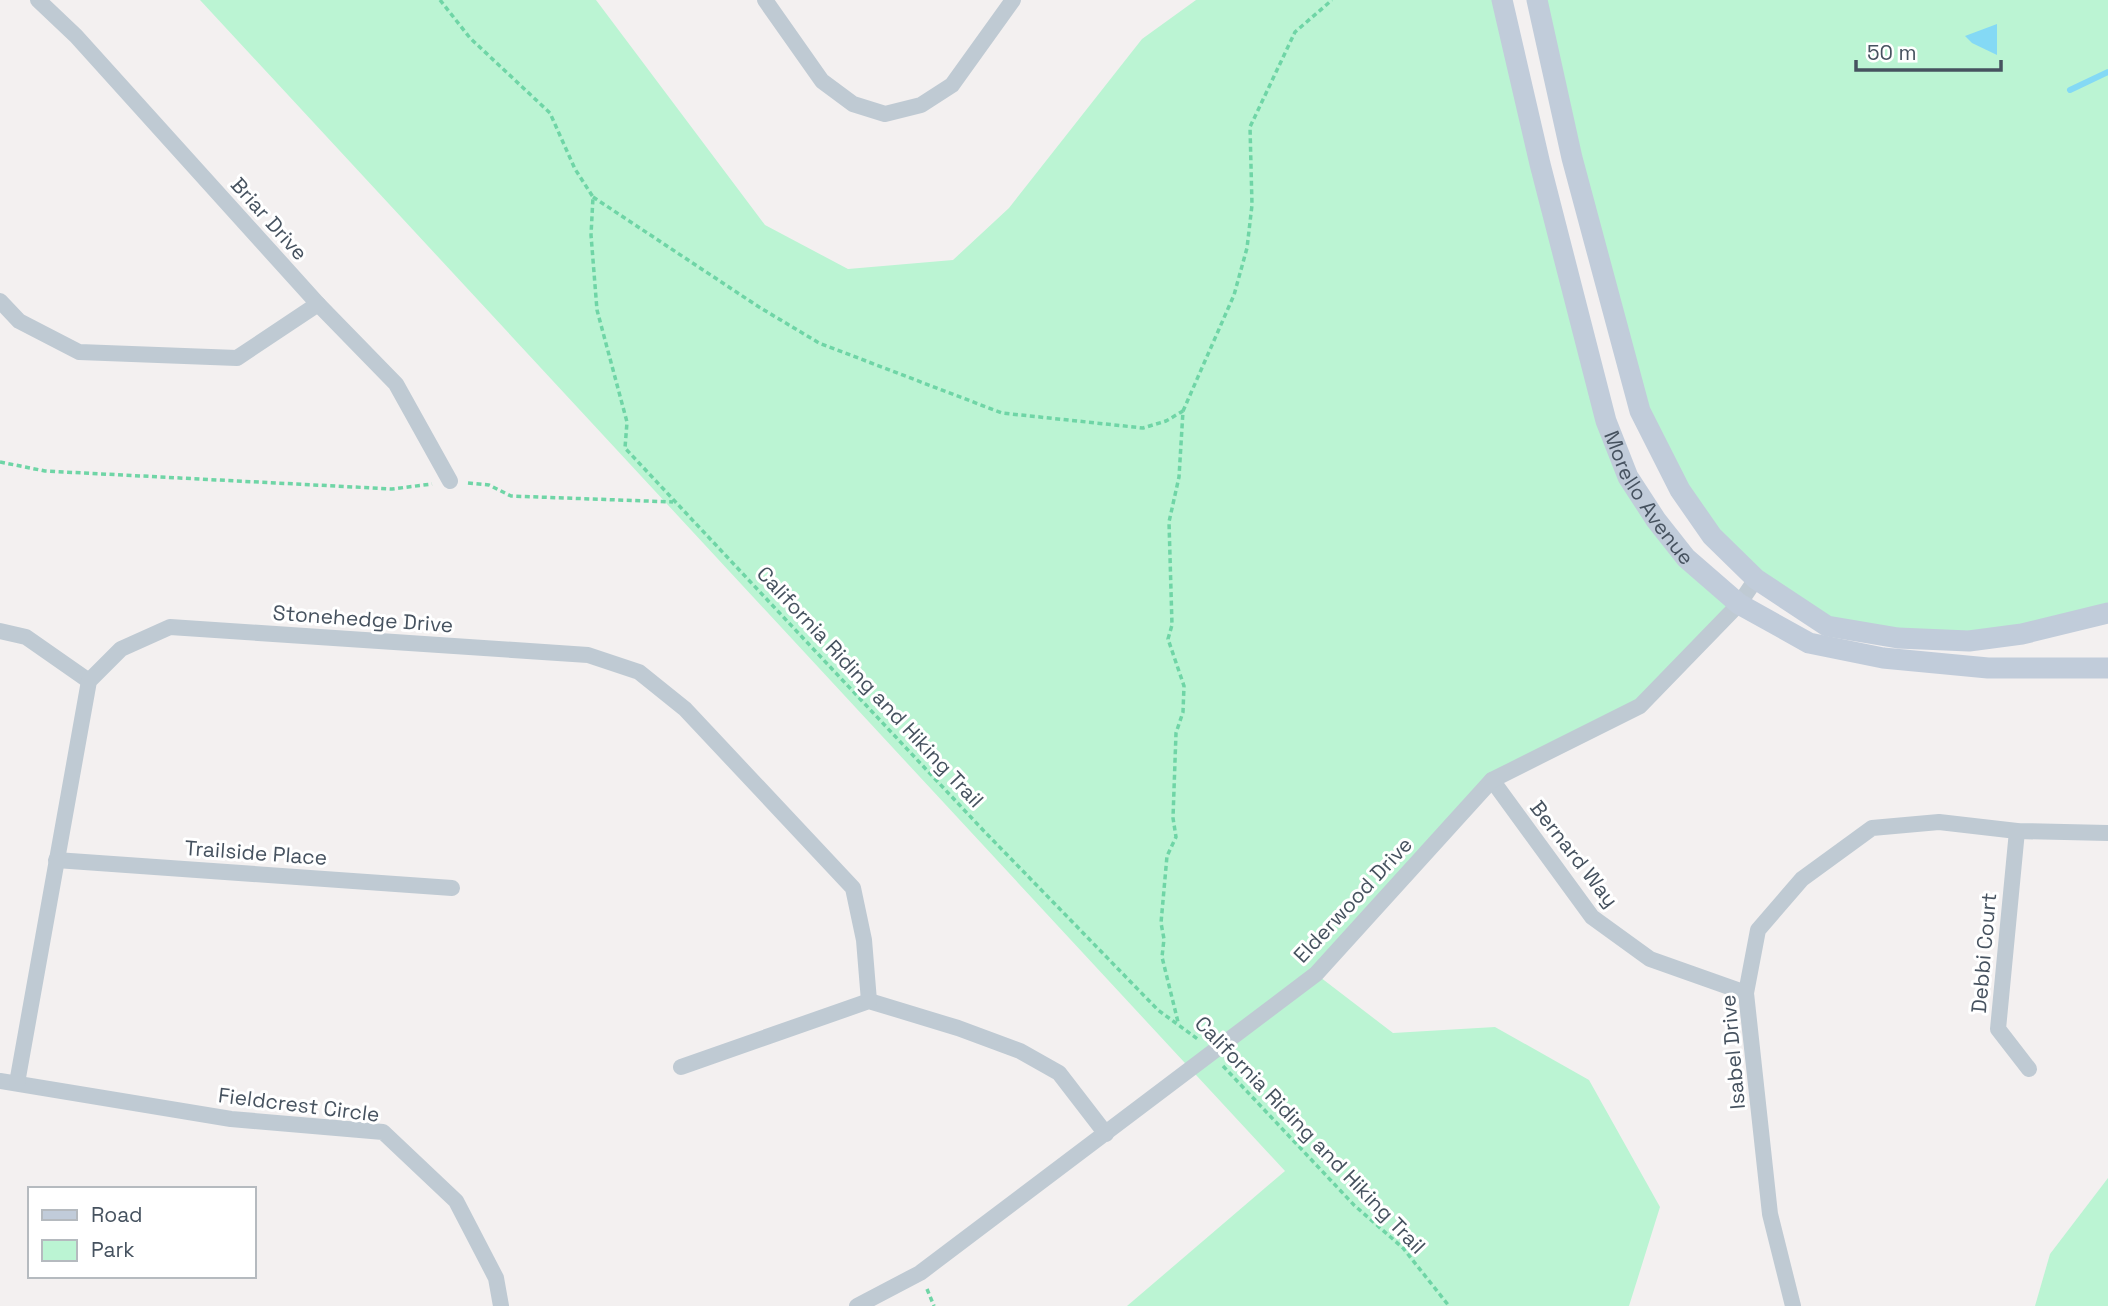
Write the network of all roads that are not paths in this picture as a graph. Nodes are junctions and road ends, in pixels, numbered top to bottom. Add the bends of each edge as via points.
1 (38, 0) edge
2 (765, 0) edge
3 (1013, 0) edge
4 (1502, 0) edge
5 (1537, 0) edge
6 (0, 301) edge
7 (318, 304) junction
8 (450, 481) road end
9 (1756, 579) junction
10 (1739, 604) junction
11 (2108, 613) edge
12 (0, 631) edge
13 (2108, 668) edge
14 (89, 681) junction
15 (1492, 780) junction
16 (2017, 831) junction
17 (2108, 833) edge
18 (56, 860) junction
19 (453, 888) dead end
20 (1746, 993) junction
21 (869, 1002) junction
22 (681, 1067) dead end
23 (2029, 1069) dead end
24 (8, 1082) edge
25 (1106, 1134) junction
26 (501, 1306) edge
27 (857, 1306) edge
28 (1793, 1306) edge

1 - 7 street, Briar Drive via 76,36
2 - 3 street via 821,81 853,104 885,114 921,105 952,85
4 - 10 street, Morello Avenue via 1606,421 1628,477 1656,520 1686,558
5 - 9 street, Morello Avenue via 1572,158 1640,411 1680,490 1712,536
6 - 7 street via 19,321 79,352 237,358
7 - 8 street, Briar Drive via 396,384
9 - 10 street, Elderwood Drive
9 - 11 street, Morello Avenue via 1827,626 1898,638 1969,641 2022,634
10 - 13 street, Morello Avenue via 1809,643 1883,658 1988,668
10 - 15 street, Elderwood Drive via 1640,706
12 - 14 street via 26,637
14 - 18 street
14 - 21 street, Stonehedge Drive via 121,649 170,627 587,655 639,671 685,709 853,888 864,940
15 - 20 street, Bernard Way via 1592,918 1650,959
15 - 25 street, Elderwood Drive via 1316,974
16 - 17 street, Isabel Drive
16 - 20 street, Isabel Drive via 1939,822 1872,828 1802,879 1758,930
16 - 23 street, Debbi Court via 1998,1029
18 - 19 street, Trailside Place
18 - 24 street
20 - 28 street, Isabel Drive via 1770,1214
21 - 22 street
21 - 25 street via 958,1028 1030,1056 1059,1073
24 - 26 street, Fieldcrest Circle via 231,1119 383,1132 456,1201 496,1278
25 - 27 street, Elderwood Drive via 920,1273

